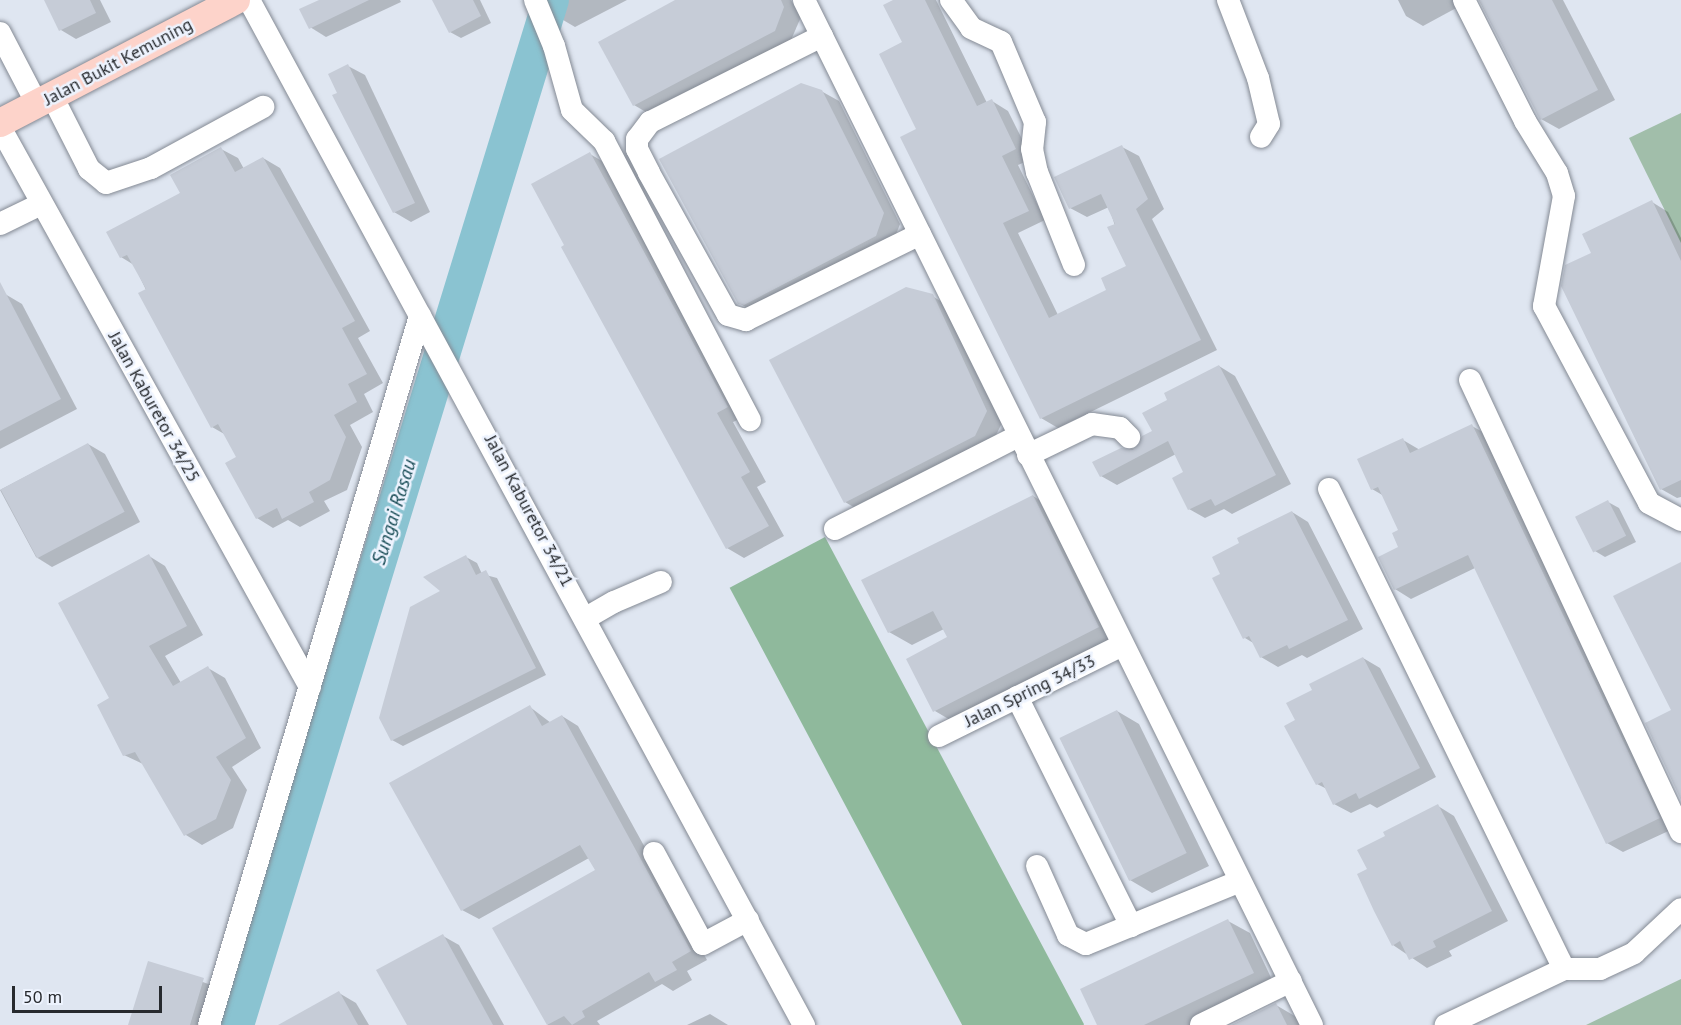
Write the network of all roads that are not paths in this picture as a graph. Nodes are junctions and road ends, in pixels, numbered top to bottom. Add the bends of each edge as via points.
1 (236, 0) edge
2 (249, 0) edge
3 (535, 0) edge
4 (804, 0) edge
5 (951, 0) edge
6 (1228, 0) edge
7 (1464, 0) edge
8 (0, 33) edge
9 (822, 36) junction
10 (44, 100) junction
11 (263, 107) dead end
12 (0, 125) edge
13 (1262, 137) dead end
14 (41, 204) junction
15 (0, 224) edge
16 (920, 234) junction
17 (1074, 265) dead end
18 (420, 316) junction
19 (1470, 380) dead end
20 (750, 420) dead end
21 (1129, 437) dead end
22 (1023, 446) junction
23 (1329, 489) dead end
24 (1681, 520) edge
25 (835, 529) dead end
26 (661, 582) dead end
27 (586, 618) junction
28 (1122, 645) junction
29 (310, 687) junction
30 (1017, 697) junction
31 (939, 736) dead end
32 (1681, 832) edge
33 (654, 853) dead end
34 (1037, 866) dead end
35 (1240, 881) junction
36 (1681, 909) edge
37 (748, 920) junction
38 (1131, 927) junction
39 (1564, 969) junction
40 (1291, 981) junction
41 (209, 1025) edge
42 (804, 1025) edge
43 (1201, 1025) edge
44 (1312, 1025) edge
45 (1446, 1025) edge

1 - 10 main road, Jalan Bukit Kemuning
2 - 18 street, Jalan Kaburetor 34/21
3 - 20 street via 554,46 572,110 604,141
4 - 9 street
5 - 17 street via 971,28 1001,42 1035,122 1032,149 1037,172
6 - 13 street via 1258,78 1269,124
7 - 24 street via 1525,121 1557,173 1564,196 1544,306 1649,503
8 - 10 street
9 - 16 street
9 - 16 street via 650,122 638,139 638,149 649,173 728,315 746,320
10 - 11 street via 89,169 106,183 151,168
10 - 12 main road, Jalan Bukit Kemuning
12 - 14 street, Jalan Kaburetor 34/25
14 - 15 street
14 - 29 street, Jalan Kaburetor 34/25
16 - 22 street
18 - 27 street, Jalan Kaburetor 34/21 via 456,375
18 - 29 street
19 - 32 street
21 - 22 street via 1120,428 1092,424
22 - 25 street
22 - 28 street
23 - 39 street
26 - 27 street
27 - 37 street, Jalan Kaburetor 34/21
28 - 30 street, Jalan Spring 34/33
28 - 35 street
29 - 41 street
30 - 31 street, Jalan Spring 34/33
30 - 38 street
33 - 37 street via 703,944
34 - 38 street via 1068,935 1076,942 1086,944
35 - 38 street
35 - 40 street
36 - 39 street via 1634,953 1600,969
37 - 42 street, Jalan Kaburetor 34/21
39 - 45 street
40 - 43 street
40 - 44 street

